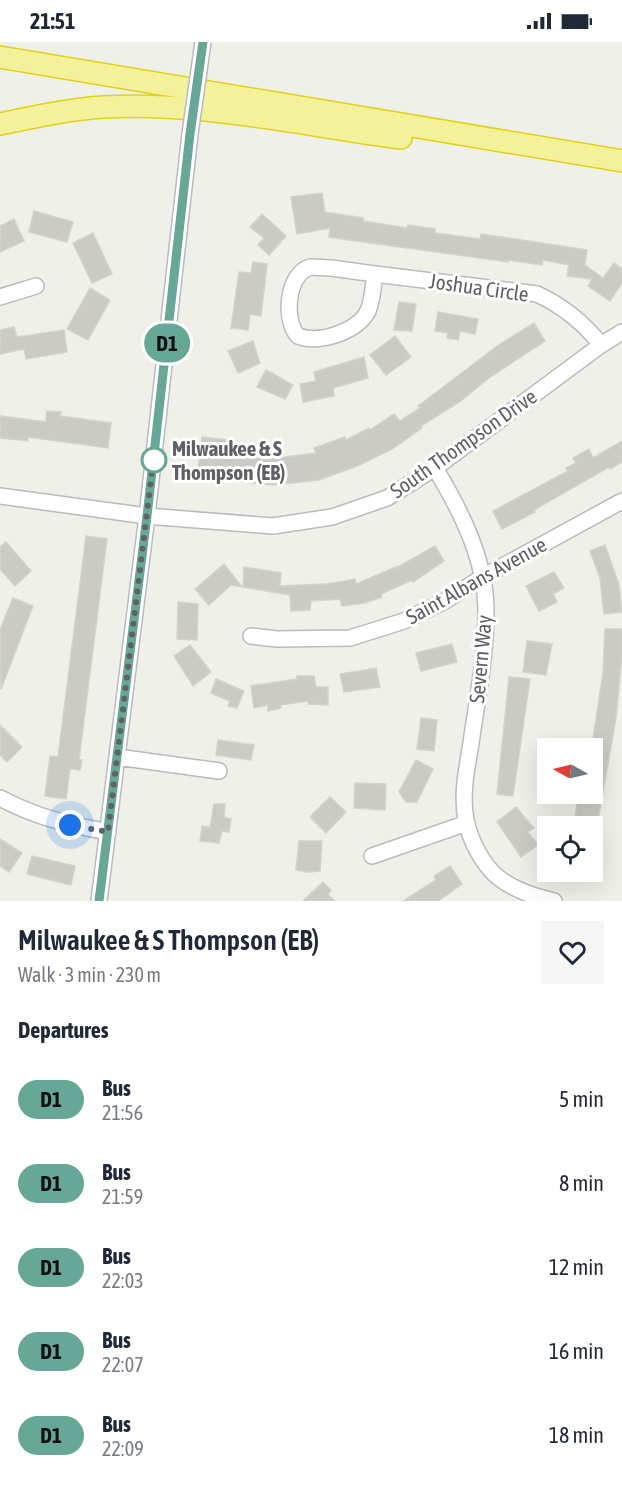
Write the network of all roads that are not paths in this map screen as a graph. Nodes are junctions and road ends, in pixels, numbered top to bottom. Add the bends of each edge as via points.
1 (203, 42) edge
2 (0, 57) edge
3 (0, 124) edge
4 (622, 161) edge
5 (622, 166) edge
6 (375, 274) junction
7 (36, 286) dead end
8 (0, 297) edge
9 (622, 332) edge
10 (601, 345) junction
11 (435, 468) junction
12 (0, 496) edge
13 (622, 501) edge
14 (147, 516) junction
15 (481, 578) junction
16 (251, 636) dead end
17 (117, 757) junction
18 (219, 771) dead end
19 (0, 798) edge
20 (467, 823) junction
21 (108, 832) junction
22 (372, 856) dead end
23 (99, 901) edge
24 (554, 901) edge

1 - 14 street, bridge
2 - 4 highway
3 - 5 highway via 101,107 186,108
6 - 6 street, Joshua Circle via 304,268 291,296 292,330 298,336 313,339 355,326 368,311
6 - 10 street, Joshua Circle via 537,294 558,304 587,327
7 - 8 street
9 - 10 street, South Thompson Drive
10 - 11 street, South Thompson Drive
11 - 14 street, South Thompson Drive via 387,498 332,517 273,526
11 - 15 street, Severn Way via 470,534
12 - 14 street, South Thompson Drive
13 - 15 street, Saint Albans Avenue
14 - 17 street
15 - 16 street, Saint Albans Avenue via 404,621 350,638
15 - 20 street, Severn Way via 486,611 464,792
17 - 18 street
17 - 21 street
19 - 21 street via 57,823
20 - 22 street
20 - 24 street, Severn Way via 477,849 498,878 527,894
21 - 23 street

